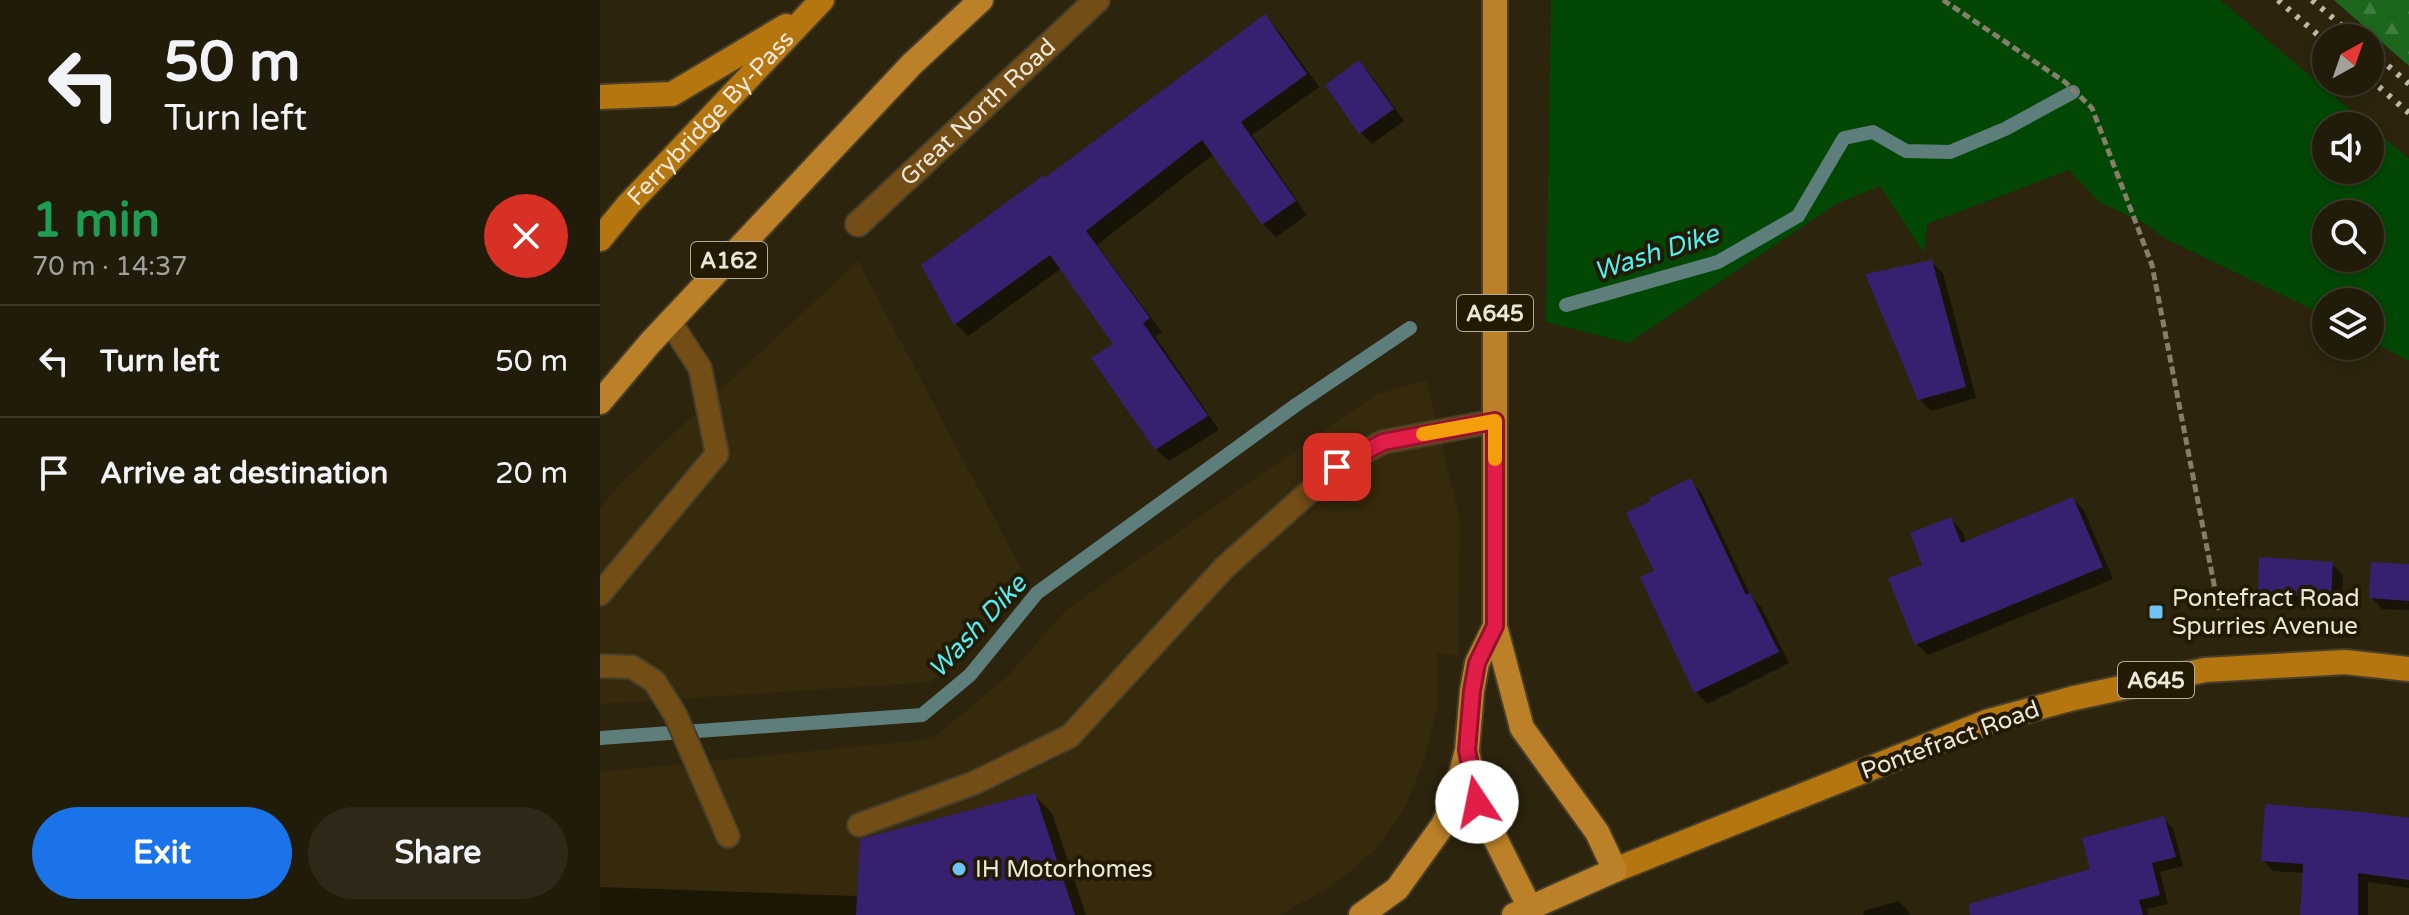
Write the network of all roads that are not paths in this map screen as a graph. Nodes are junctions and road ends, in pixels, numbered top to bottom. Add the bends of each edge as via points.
1 (981, 0) edge
2 (1097, 0) edge
3 (1495, 0) edge
4 (818, 5) edge
5 (600, 97) edge
6 (858, 224) dead end
7 (600, 239) edge
8 (670, 322) junction
9 (600, 402) edge
10 (1495, 421) junction
11 (600, 594) edge
12 (1495, 626) junction
13 (600, 666) edge
14 (2409, 669) edge
15 (1467, 750) junction
16 (859, 825) dead end
17 (728, 836) dead end
18 (1615, 870) junction
19 (1522, 912) edge
20 (1361, 915) edge

1 - 8 highway, A162 via 912,64
2 - 6 street, Great North Road
3 - 10 highway, A645
4 - 5 main road via 672,94
4 - 7 main road, Ferrybridge By-Pass
8 - 9 highway, A162
8 - 11 lane via 700,368 717,454
10 - 12 highway, A645
10 - 16 lane via 1383,442 1337,467 1224,568 1070,736 974,783
12 - 15 highway, A645 via 1477,663
12 - 18 highway, A645 via 1522,728 1597,832
13 - 17 lane via 632,667 654,681 675,714
14 - 18 main road, Pontefract Road / A645 via 2345,662 2205,670 2074,698 1989,721
15 - 19 highway, A645 via 1477,802
15 - 20 highway, A645 via 1443,825 1397,889
18 - 19 highway, Pontefract Road / A645

